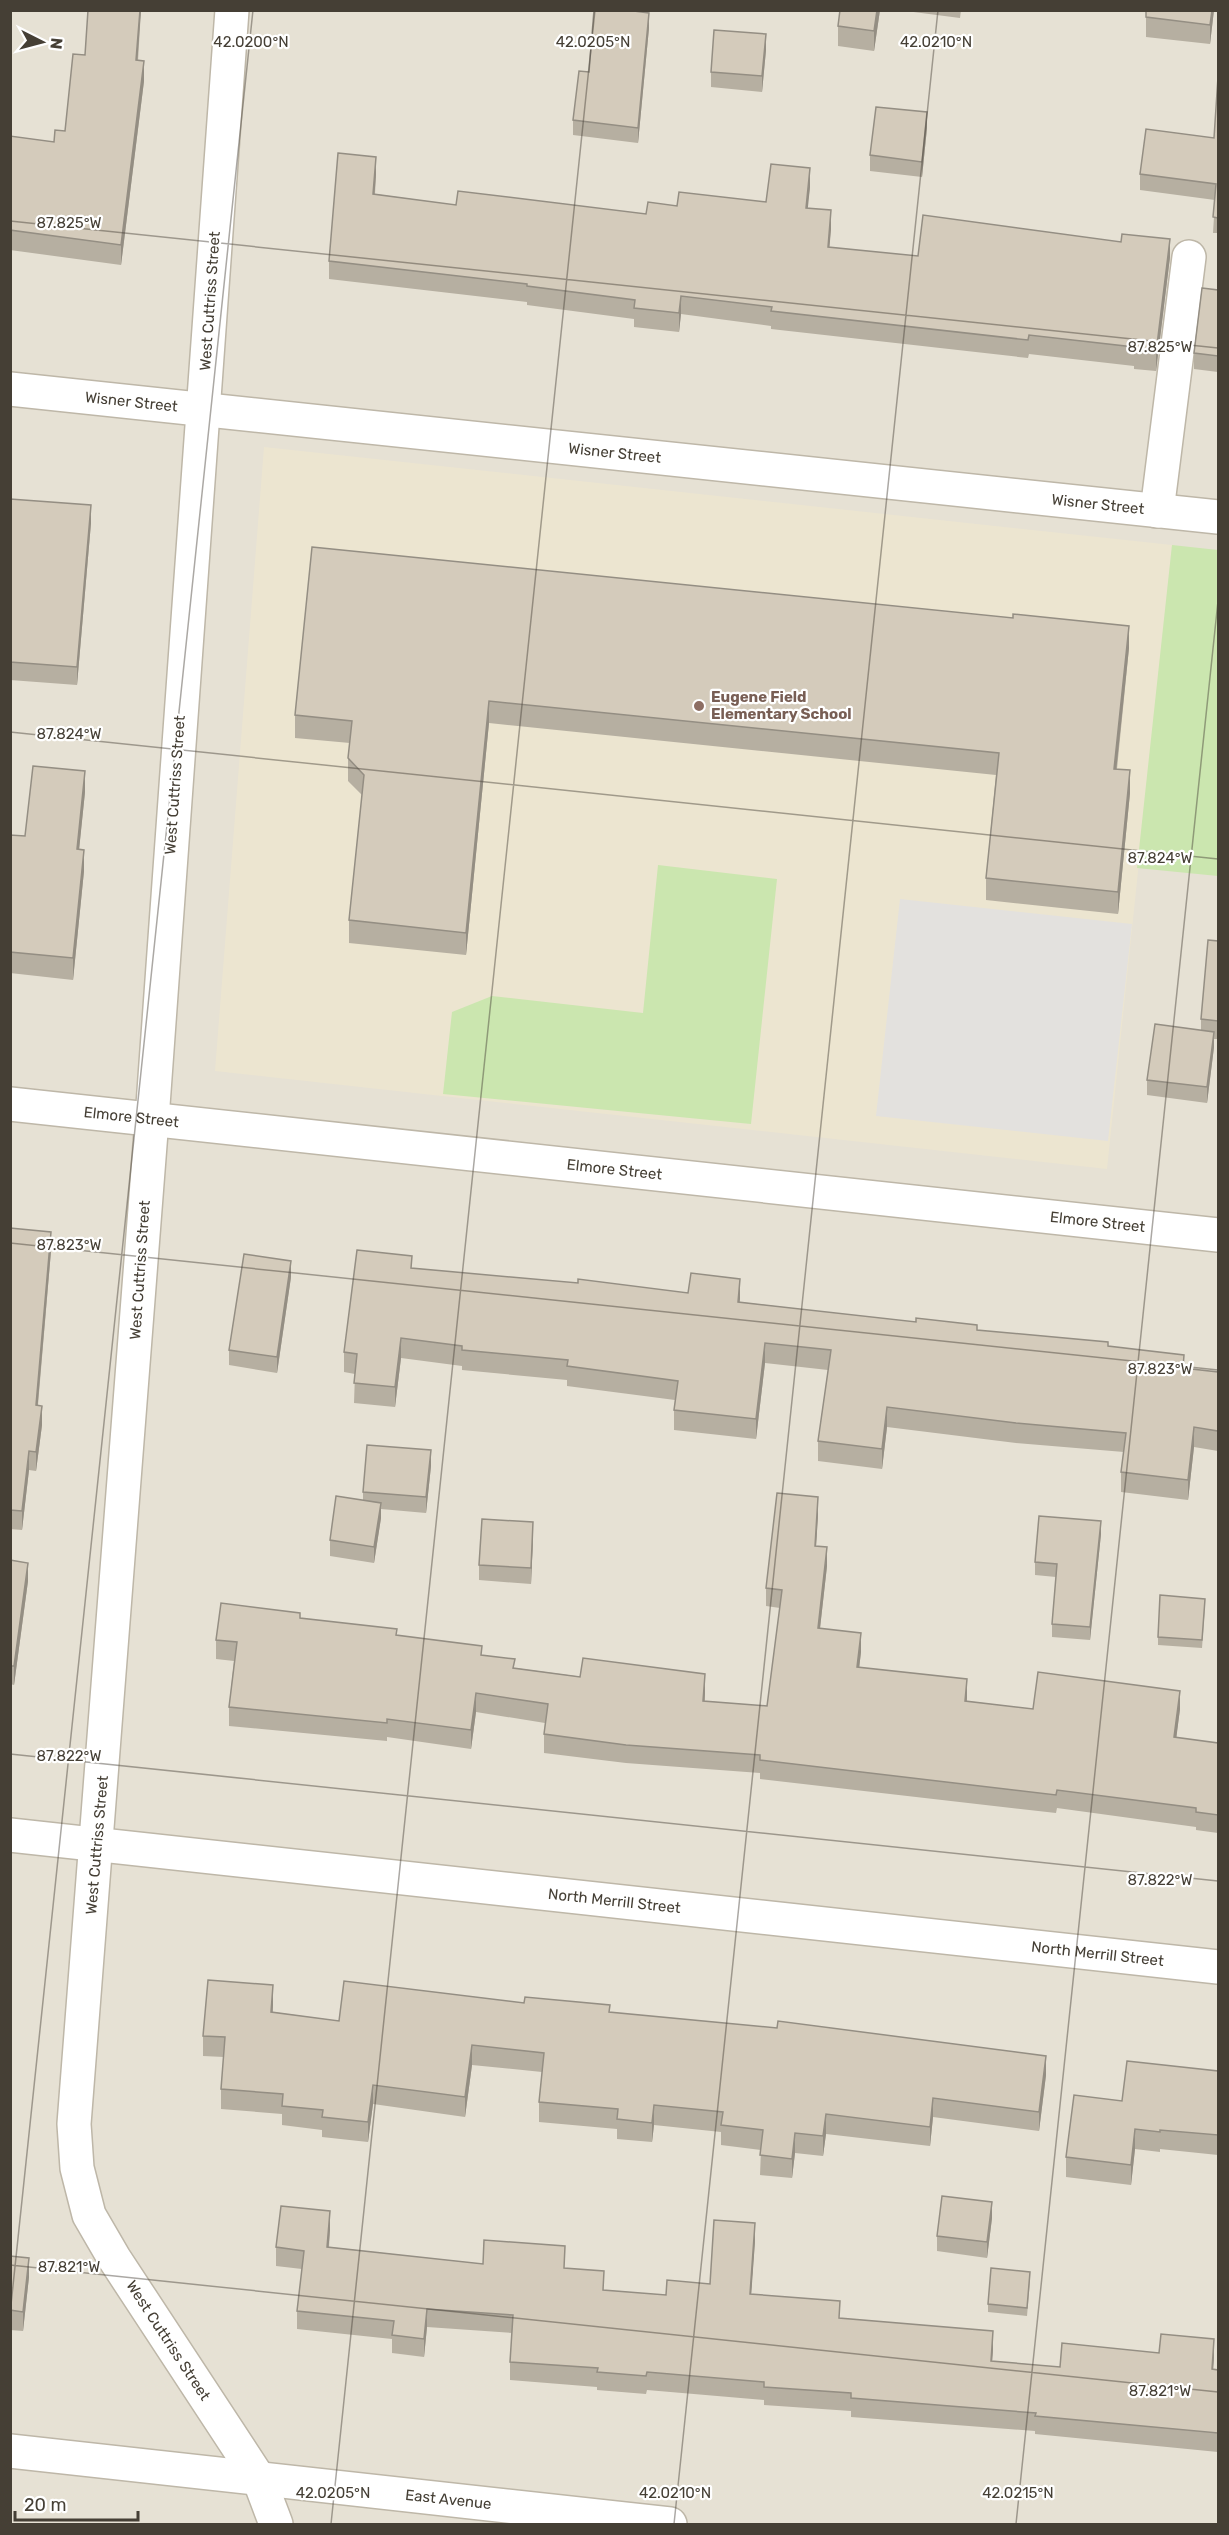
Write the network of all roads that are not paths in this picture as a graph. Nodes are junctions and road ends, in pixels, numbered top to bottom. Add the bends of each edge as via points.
1 (232, 10) edge
2 (1189, 257) dead end
3 (10, 389) edge
4 (202, 411) junction
5 (1157, 511) junction
6 (1218, 517) edge
7 (10, 1104) edge
8 (152, 1119) junction
9 (1218, 1235) edge
10 (10, 1834) edge
11 (98, 1844) junction
12 (1218, 1967) edge
13 (10, 2451) edge
14 (259, 2479) junction
15 (276, 2524) edge
16 (670, 2524) edge

1 - 4 street, West Cuttriss Street
2 - 5 street
3 - 4 street, Wisner Street
4 - 5 street, Wisner Street
4 - 8 street, West Cuttriss Street
5 - 6 street, Wisner Street
7 - 8 street, Elmore Street
8 - 9 street, Elmore Street
8 - 11 street, West Cuttriss Street
10 - 11 street, North Merrill Street
11 - 12 street, North Merrill Street
11 - 14 street, West Cuttriss Street via 74,2124 77,2168 89,2216
13 - 14 street, East Avenue
14 - 15 street, West Cuttriss Street
14 - 16 street, East Avenue

